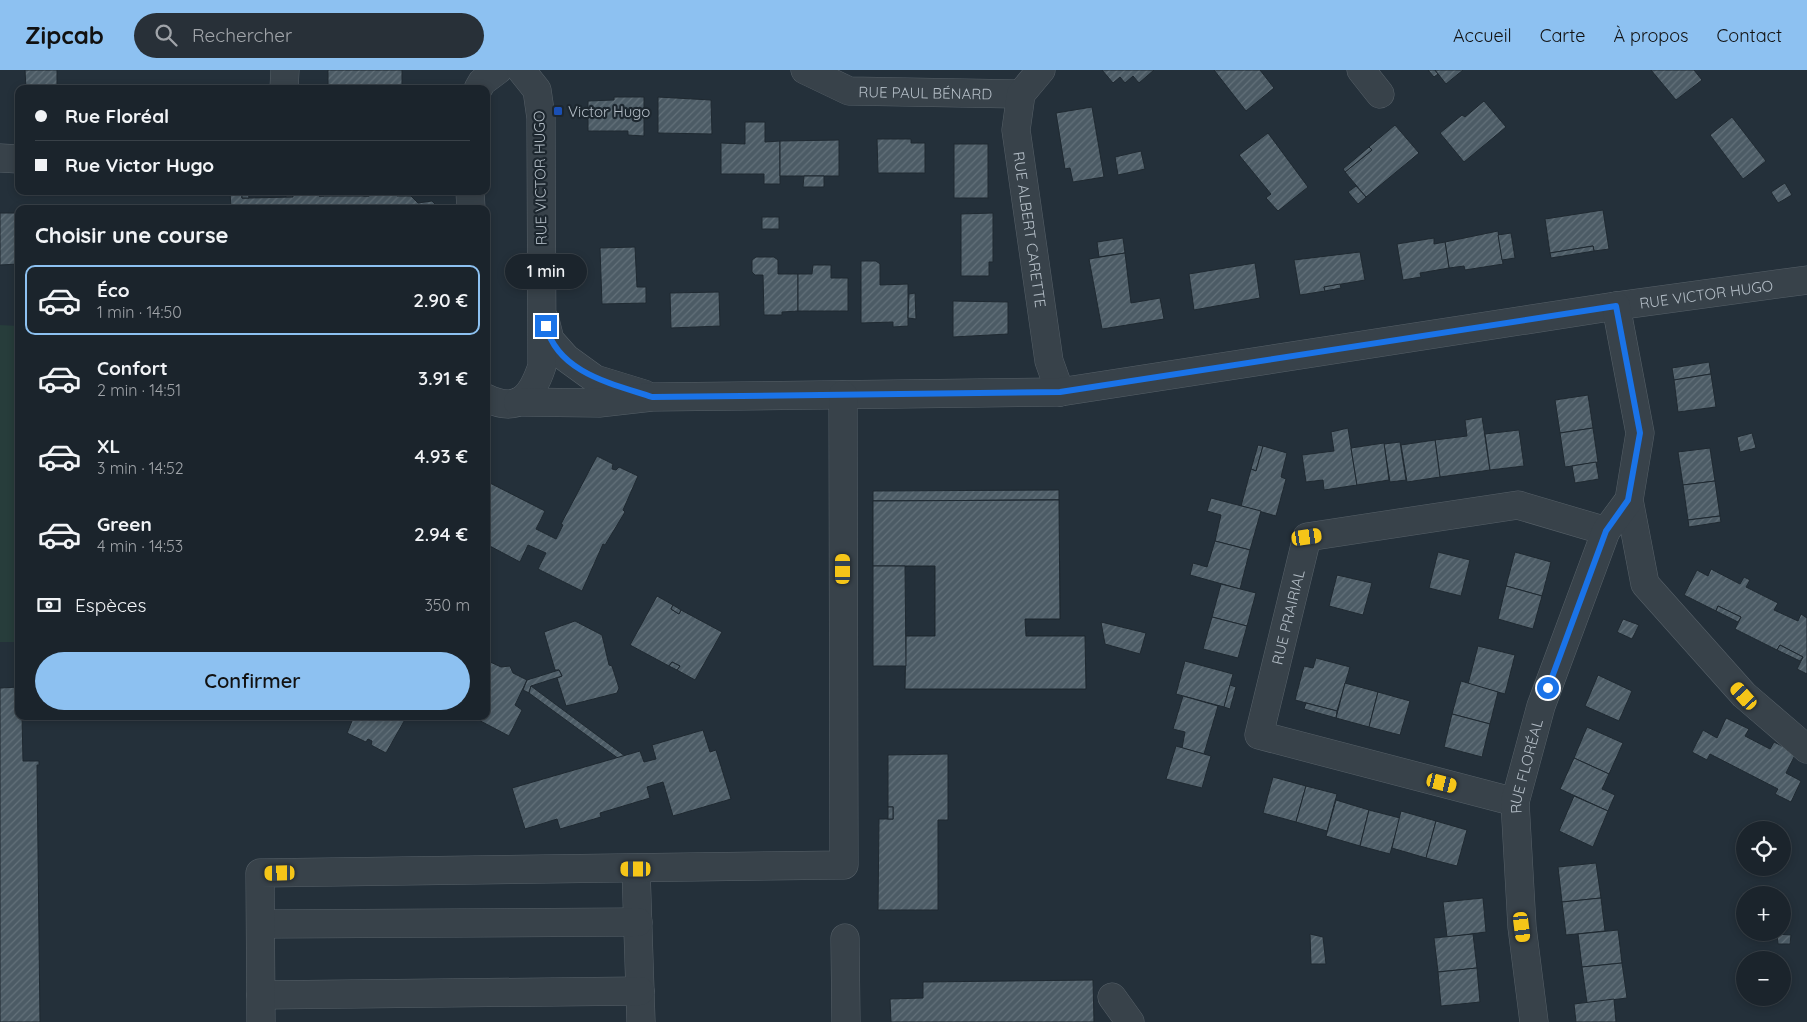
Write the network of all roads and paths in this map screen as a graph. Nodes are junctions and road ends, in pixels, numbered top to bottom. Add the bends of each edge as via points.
1 (285, 70) edge
2 (805, 70) edge
3 (1041, 70) edge
4 (1362, 70) edge
5 (509, 75) edge
6 (284, 85) edge
7 (482, 85) edge
8 (1021, 94) junction
9 (1380, 94) dead end
10 (0, 158) edge
11 (15, 159) edge
12 (1807, 280) edge
13 (1616, 306) junction
14 (543, 312) junction
15 (1060, 392) junction
16 (843, 394) junction
17 (652, 397) junction
18 (490, 400) edge
19 (518, 402) junction
20 (1628, 500) junction
21 (1606, 531) junction
22 (1807, 749) edge
23 (1515, 802) junction
24 (636, 869) junction
25 (638, 922) junction
26 (261, 924) junction
27 (845, 938) dead end
28 (640, 991) junction
29 (261, 995) junction
30 (1112, 997) dead end
31 (261, 1022) edge
32 (641, 1022) edge
33 (846, 1022) edge
34 (1130, 1022) edge
35 (1534, 1022) edge

1 - 6 street
2 - 8 street, RUE PAUL BÉNARD via 850,91
3 - 8 street
4 - 9 street
5 - 7 street, RUE VICTOR HUGO
5 - 14 street, RUE VICTOR HUGO via 541,118
8 - 15 street, RUE ALBERT CARETTE via 1016,130 1049,360
10 - 11 street
12 - 13 street, RUE VICTOR HUGO
13 - 15 street, RUE VICTOR HUGO
13 - 20 street, RUE FLORÉAL via 1640,433
14 - 17 street, RUE VICTOR HUGO via 550,340 566,358 595,379
14 - 19 street, RUE VICTOR HUGO via 542,366 527,398
15 - 16 street, RUE VICTOR HUGO
16 - 17 street, RUE VICTOR HUGO
16 - 24 street via 844,865
17 - 19 street, RUE VICTOR HUGO via 599,403
18 - 19 street, RUE VICTOR HUGO via 499,404
20 - 21 street, RUE FLORÉAL
20 - 22 street, RUE FLORÉAL via 1645,584 1744,696
21 - 23 street, RUE FLORÉAL via 1541,706
21 - 23 street, RUE PRAIRIAL via 1518,505 1307,537 1259,735
23 - 35 street, RUE FLORÉAL via 1522,927
24 - 25 street
24 - 26 street via 260,873
25 - 26 street
25 - 28 street
26 - 29 street
27 - 33 street
28 - 29 street
28 - 32 street
29 - 31 street
30 - 34 street

